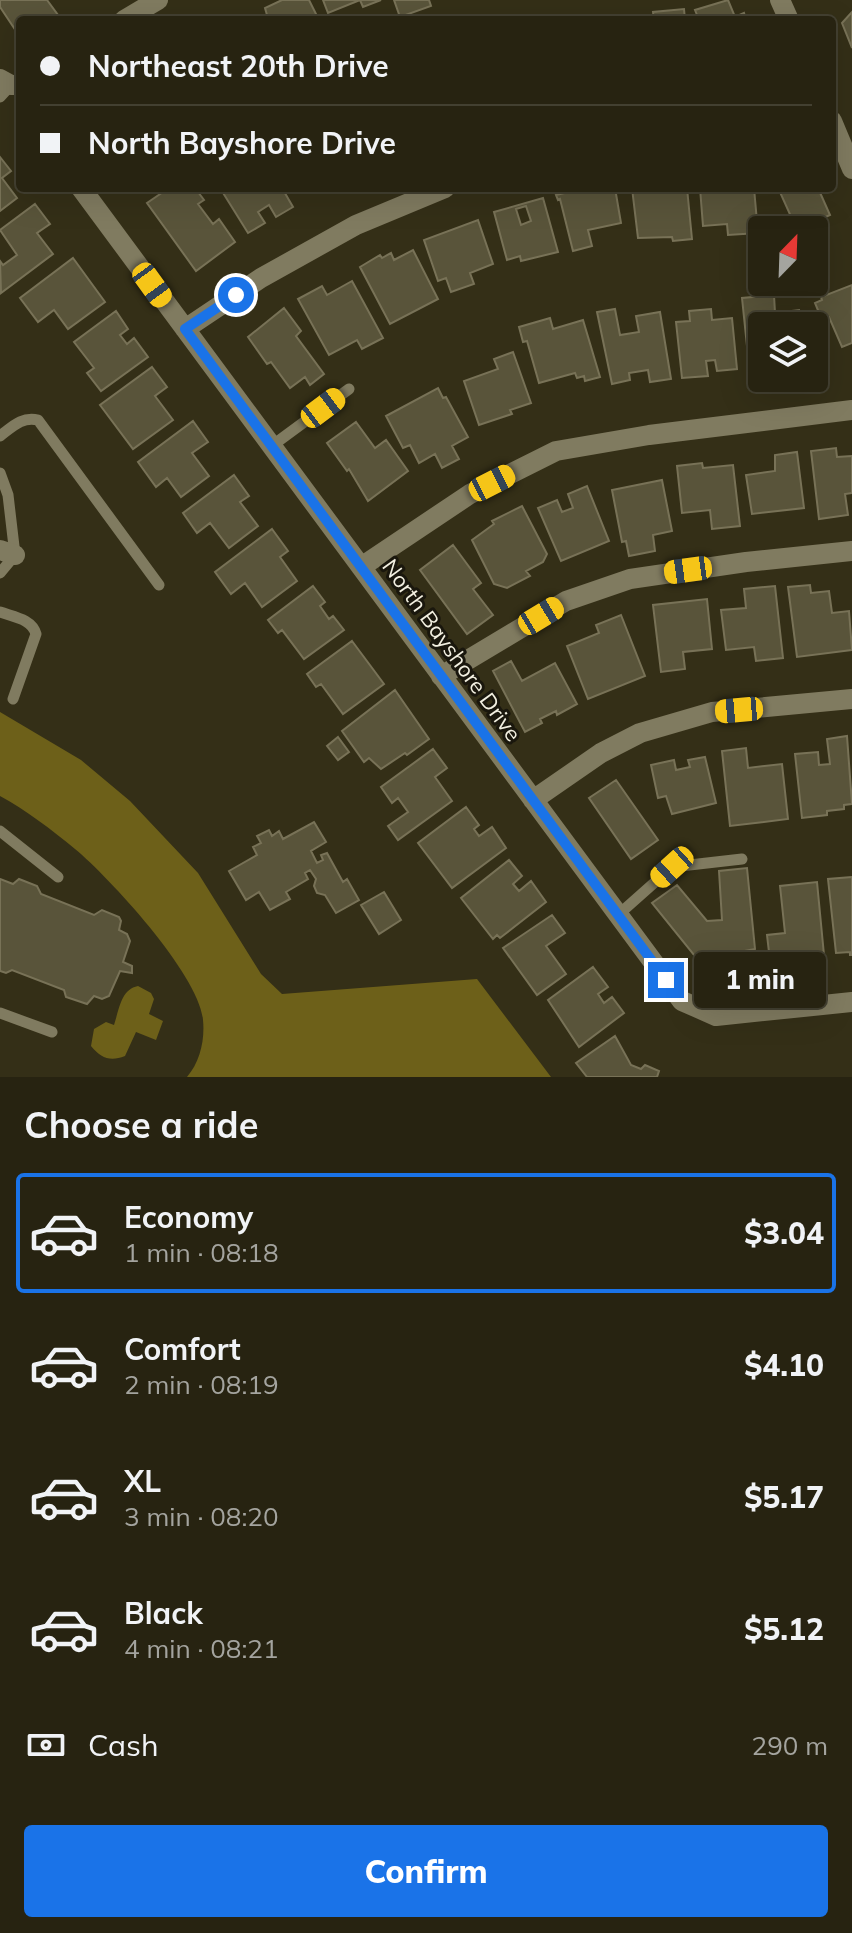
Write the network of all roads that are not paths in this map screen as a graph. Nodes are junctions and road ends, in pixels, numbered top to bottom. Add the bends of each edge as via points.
1 (158, 0) edge
2 (131, 16) edge
3 (836, 132) edge
4 (852, 169) edge
5 (84, 192) edge
6 (435, 192) edge
7 (185, 329) junction
8 (349, 389) dead end
9 (852, 410) edge
10 (0, 436) edge
11 (273, 445) junction
12 (0, 473) edge
13 (852, 551) edge
14 (7, 553) edge
15 (361, 567) junction
16 (0, 573) edge
17 (159, 585) dead end
18 (0, 612) edge
19 (441, 676) junction
20 (13, 699) dead end
21 (852, 699) edge
22 (533, 800) junction
23 (0, 831) edge
24 (742, 859) dead end
25 (58, 877) dead end
26 (618, 915) junction
27 (852, 1002) edge
28 (0, 1013) edge
29 (52, 1032) dead end

1 - 2 street
3 - 4 street
5 - 7 street, North Bayshore Drive
6 - 7 street via 356,225 261,278
7 - 11 street, North Bayshore Drive
8 - 11 lane
9 - 15 street via 556,451 470,494
10 - 17 lane via 29,418 38,420
11 - 15 street, North Bayshore Drive
12 - 14 lane via 8,495
13 - 19 street via 630,579 566,601
14 - 16 lane
15 - 19 street, North Bayshore Drive
18 - 20 lane via 28,622 36,634
19 - 22 street, North Bayshore Drive
21 - 22 street via 712,712 640,733
22 - 26 street, North Bayshore Drive
23 - 25 lane
24 - 26 lane via 672,867
26 - 27 street, North Bayshore Drive via 682,1001 716,1016
28 - 29 lane

